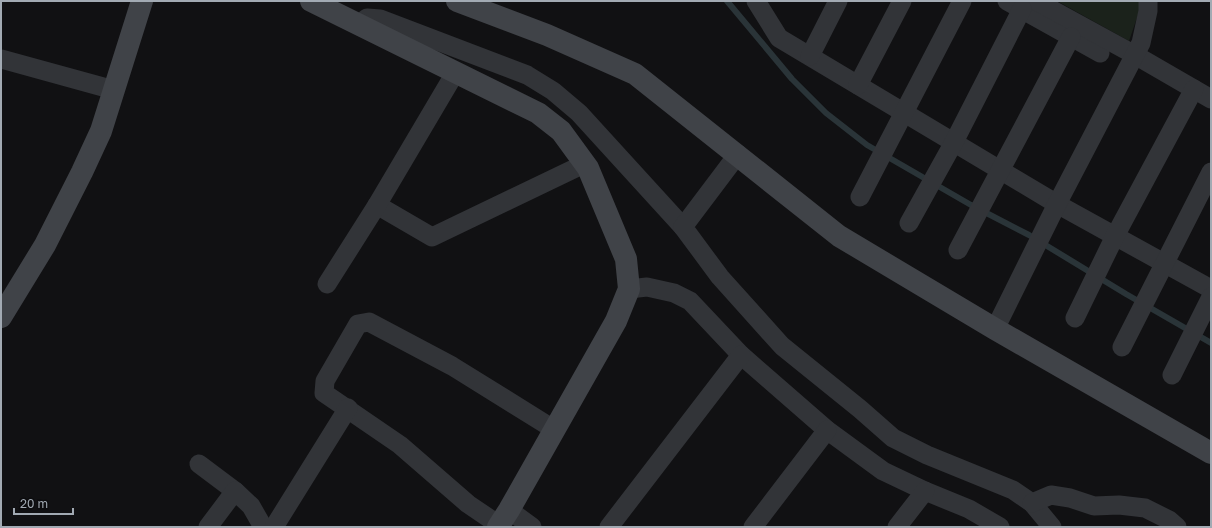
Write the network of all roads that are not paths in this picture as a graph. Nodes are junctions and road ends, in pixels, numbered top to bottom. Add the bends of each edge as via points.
1 (142, 1) edge
2 (311, 1) edge
3 (457, 1) edge
4 (756, 1) edge
5 (838, 1) edge
6 (902, 1) edge
7 (962, 1) edge
8 (1148, 1) edge
9 (1022, 4) edge
10 (358, 25) junction
11 (1071, 37) junction
12 (1100, 53) dead end
13 (1135, 55) junction
14 (810, 56) junction
15 (1, 59) edge
16 (455, 73) junction
17 (858, 85) junction
18 (1194, 89) junction
19 (114, 90) junction
20 (1211, 99) edge
21 (904, 112) junction
22 (954, 142) junction
23 (738, 154) junction
24 (584, 164) junction
25 (1001, 170) junction
26 (1211, 172) edge
27 (860, 197) dead end
28 (1057, 204) junction
29 (377, 205) junction
30 (909, 223) dead end
31 (683, 227) junction
32 (1115, 236) junction
33 (958, 250) dead end
34 (1164, 263) junction
35 (327, 284) dead end
36 (629, 289) junction
37 (1211, 289) edge
38 (1211, 297) edge
39 (1, 317) edge
40 (1075, 318) dead end
41 (995, 329) junction
42 (1122, 347) dead end
43 (741, 355) junction
44 (1172, 375) dead end
45 (348, 408) junction
46 (554, 430) junction
47 (827, 430) junction
48 (1211, 453) edge
49 (199, 464) dead end
50 (235, 491) junction
51 (925, 491) junction
52 (1032, 503) junction
53 (502, 521) edge
54 (208, 527) edge
55 (262, 527) edge
56 (274, 527) edge
57 (532, 527) edge
58 (609, 527) edge
59 (753, 527) edge
60 (897, 527) edge
61 (1000, 527) edge
62 (1052, 527) edge
63 (1177, 527) edge

1 - 19 street
2 - 10 street
3 - 23 street via 547,35 635,74
4 - 14 street via 779,38
5 - 14 street
6 - 17 street
7 - 21 street
8 - 13 street via 1141,43
9 - 11 street
9 - 13 street
9 - 22 street
10 - 16 street
10 - 31 street via 367,18 380,19 527,75 553,91 579,113
11 - 12 street
11 - 25 street
13 - 18 street
13 - 28 street
14 - 17 street
15 - 19 street
16 - 24 street via 538,113 561,131
16 - 29 street
17 - 21 street
18 - 20 street
18 - 32 street
19 - 39 street via 101,131 82,172 45,245
21 - 22 street
21 - 27 street
22 - 25 street
22 - 30 street
23 - 31 street
23 - 41 street via 840,236
24 - 29 street via 432,237
24 - 36 street via 588,168 626,259
25 - 28 street
25 - 33 street
26 - 34 street
28 - 32 street
28 - 41 street
29 - 35 street
31 - 52 street via 720,277 782,346 893,438 927,455 1013,490
32 - 34 street
32 - 40 street
34 - 37 street
34 - 42 street
36 - 43 street via 647,287 674,293 690,301
36 - 46 street via 616,321
38 - 44 street
41 - 48 street
43 - 47 street
43 - 58 street
45 - 46 street via 324,392 325,381 358,324 369,322 452,366
45 - 53 street via 400,445 468,504
45 - 56 street
46 - 53 street
47 - 51 street via 883,471
47 - 59 street
49 - 50 street
50 - 54 street
50 - 55 street via 251,506
51 - 60 street
51 - 61 street via 969,509
52 - 62 street
52 - 63 street via 1051,495 1094,506 1145,508
53 - 57 street

